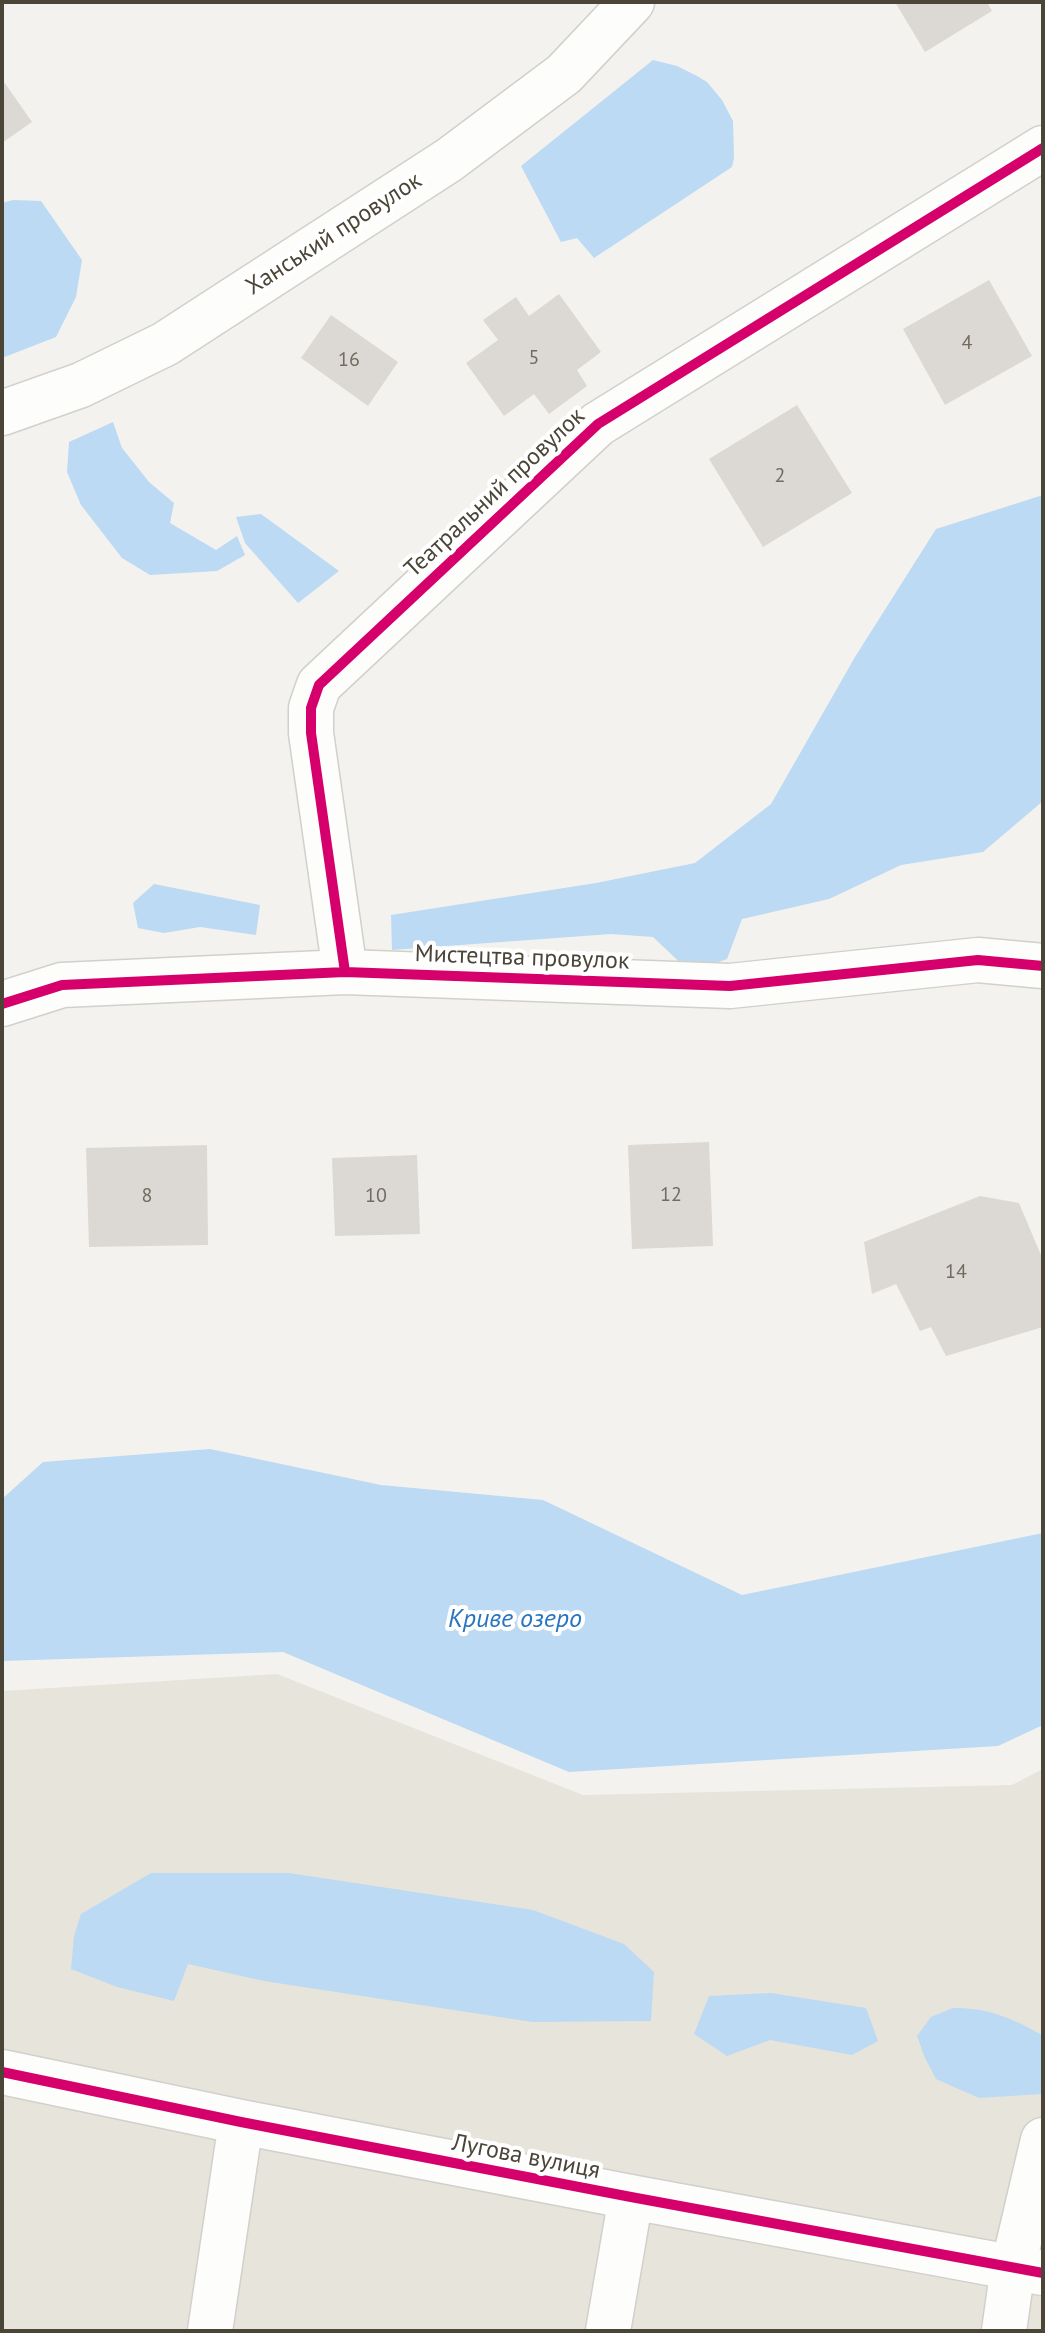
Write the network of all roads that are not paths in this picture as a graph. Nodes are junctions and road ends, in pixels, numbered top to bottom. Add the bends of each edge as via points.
1 (632, 2) edge
2 (1043, 148) edge
3 (2, 413) edge
4 (1043, 966) edge
5 (345, 972) junction
6 (2, 1004) edge
7 (2, 2072) edge
8 (241, 2122) junction
9 (1043, 2140) edge
10 (631, 2197) junction
11 (1028, 2270) edge
12 (210, 2331) edge
13 (608, 2331) edge
14 (1004, 2331) edge

1 - 3 street, Ханський провулок via 564,74 449,160 165,344 81,385
2 - 5 street, Театральний провулок via 598,424 319,685 311,708 311,733
4 - 5 street, Мистецтва провулок via 978,960 730,986
5 - 6 street, Мистецтва провулок via 62,985
7 - 8 street, Лугова вулиця
8 - 10 street, Лугова вулиця
8 - 12 street
9 - 11 street
10 - 11 street, Лугова вулиця
10 - 13 street
11 - 14 street

